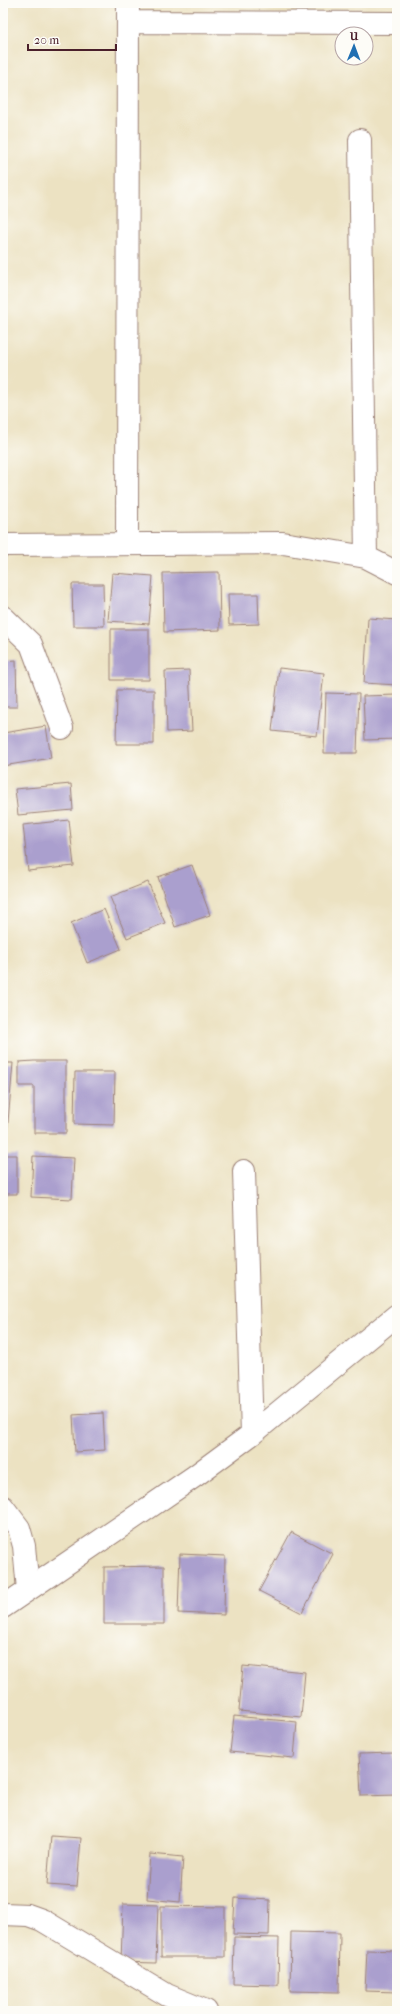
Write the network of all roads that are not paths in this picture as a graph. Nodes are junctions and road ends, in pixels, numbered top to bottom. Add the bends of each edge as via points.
1 (128, 12) edge
2 (397, 23) edge
3 (360, 140) dead end
4 (127, 544) junction
5 (3, 545) edge
6 (366, 557) junction
7 (397, 573) edge
8 (3, 617) edge
9 (62, 728) dead end
10 (244, 1171) dead end
11 (397, 1315) edge
12 (252, 1434) junction
13 (3, 1507) edge
14 (28, 1590) junction
15 (3, 1607) edge
16 (3, 1914) edge
17 (206, 2011) edge

1 - 2 street
1 - 4 street
3 - 6 street
4 - 5 street
4 - 6 street via 283,543
6 - 7 street
8 - 9 street via 31,644
10 - 12 street
11 - 12 street
12 - 14 street
13 - 14 street via 18,1528 24,1546
14 - 15 street
16 - 17 street via 28,1915 42,1920 167,1995

